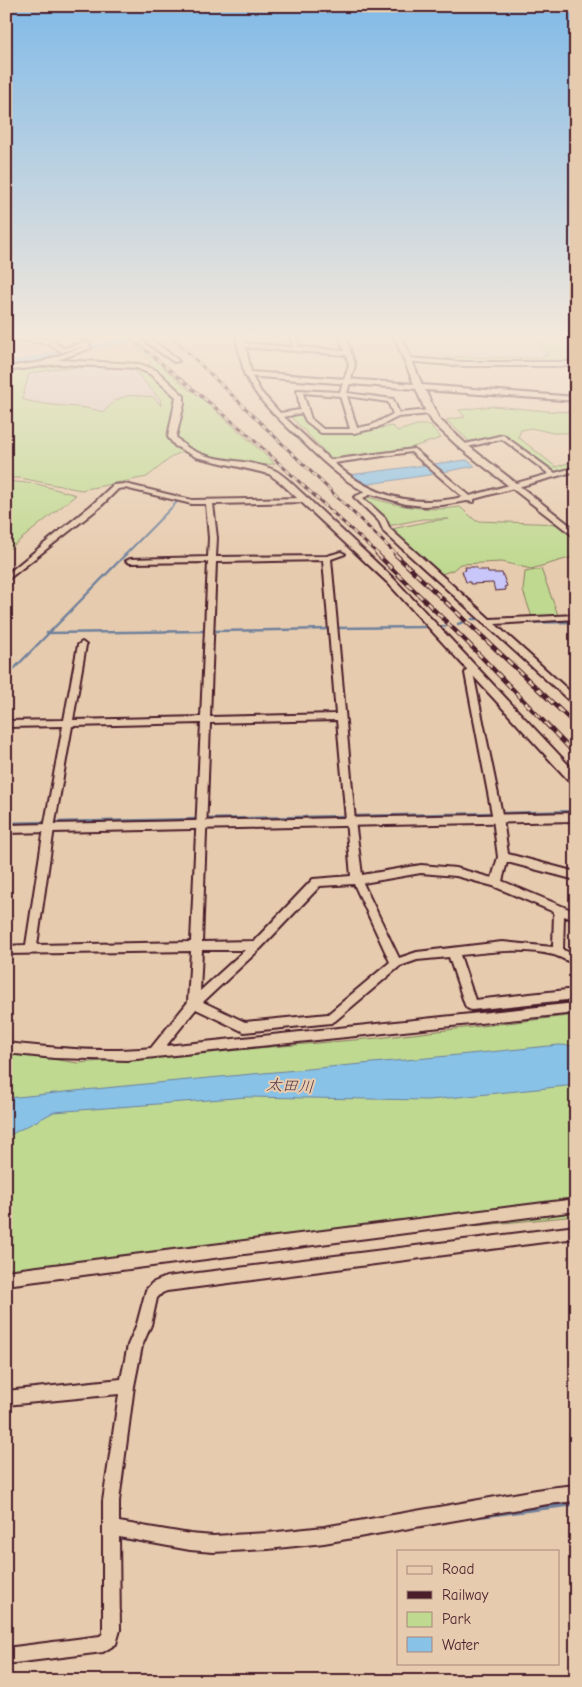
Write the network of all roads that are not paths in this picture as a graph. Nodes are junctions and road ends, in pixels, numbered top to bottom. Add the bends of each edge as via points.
1 (430, 412) edge
2 (178, 413) edge
3 (277, 413) edge
4 (296, 413) edge
5 (305, 413) edge
6 (349, 413) edge
7 (422, 413) edge
8 (397, 415) joint
9 (280, 416) junction
10 (354, 431) junction
11 (463, 446) junction
12 (328, 462) junction
13 (576, 469) edge
14 (554, 475) junction
15 (514, 486) junction
16 (370, 492) junction
17 (306, 500) junction
18 (471, 500) junction
19 (209, 502) junction
20 (576, 535) edge
21 (341, 554) dead end
22 (327, 558) junction
23 (211, 559) junction
24 (130, 561) dead end
25 (10, 573) edge
26 (6, 579) edge
27 (576, 617) edge
28 (489, 622) junction
29 (82, 645) dead end
30 (472, 668) junction
31 (576, 702) edge
32 (341, 717) junction
33 (204, 720) junction
34 (68, 722) junction
35 (6, 724) edge
36 (576, 781) edge
37 (576, 817) edge
38 (498, 819) junction
39 (350, 822) junction
40 (201, 825) junction
41 (48, 828) junction
42 (6, 829) edge
43 (503, 857) junction
44 (576, 876) edge
45 (357, 880) junction
46 (496, 884) junction
47 (559, 910) junction
48 (576, 917) edge
49 (257, 945) junction
50 (196, 946) junction
51 (31, 949) junction
52 (6, 950) edge
53 (453, 951) junction
54 (558, 952) junction
55 (576, 960) edge
56 (396, 963) junction
57 (576, 994) edge
58 (194, 1003) junction
59 (576, 1008) edge
60 (6, 1048) edge
61 (154, 1052) junction
62 (576, 1205) edge
63 (576, 1232) edge
64 (6, 1278) edge
65 (127, 1386) junction
66 (6, 1398) edge
67 (576, 1493) edge
68 (112, 1528) junction
69 (6, 1656) edge

1 - 11 street
2 - 17 street via 172,438 178,447 272,472
3 - 9 street
4 - 9 street
5 - 10 street via 321,431
6 - 10 street
7 - 8 street
8 - 10 street via 374,427
9 - 12 street
11 - 14 street via 503,437
11 - 15 street
12 - 16 street
12 - 18 street via 412,450
13 - 14 street
14 - 15 street
15 - 18 street
15 - 20 street
16 - 18 street via 425,504
16 - 28 street via 358,498 382,520 387,530
17 - 19 street
17 - 30 street via 391,581
19 - 23 street via 213,538
19 - 25 street via 183,501 125,486 116,487
21 - 22 street
22 - 23 street
22 - 32 street
23 - 24 street
23 - 33 street
25 - 26 street
27 - 28 street
28 - 31 street
29 - 34 street
30 - 36 street
30 - 38 street via 469,673
32 - 33 street
32 - 39 street
33 - 34 street
33 - 40 street
34 - 35 street
34 - 41 street
37 - 38 street
38 - 39 street
38 - 43 street
39 - 40 street
39 - 45 street
40 - 41 street
40 - 50 street
41 - 42 street
41 - 51 street
43 - 44 street
43 - 46 street
45 - 46 street via 421,869 456,872
45 - 49 street via 317,882
45 - 56 street
46 - 47 street
47 - 48 street
47 - 54 street
49 - 50 street
49 - 58 street
50 - 51 street
50 - 58 street
51 - 52 street
53 - 54 street via 502,946
53 - 56 street via 416,956
53 - 57 street via 472,1006
54 - 55 street
56 - 58 street via 331,1018 244,1027
58 - 61 street
59 - 61 street
60 - 61 street via 102,1055
62 - 64 street
63 - 65 street via 166,1284 151,1295 135,1345
65 - 66 street
65 - 68 street via 111,1500
67 - 68 street via 324,1535 268,1541 213,1544
68 - 69 street via 110,1638 103,1644

